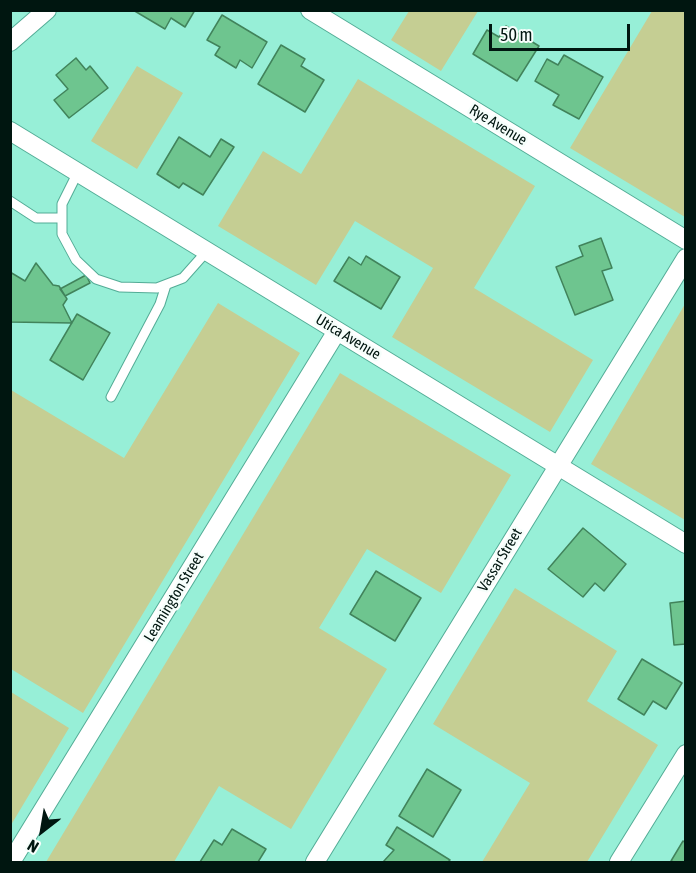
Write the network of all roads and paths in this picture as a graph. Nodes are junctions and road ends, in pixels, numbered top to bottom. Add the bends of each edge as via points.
1 (47, 10) edge
2 (310, 10) edge
3 (10, 42) edge
4 (10, 131) edge
5 (78, 172) junction
6 (10, 201) edge
7 (61, 218) junction
8 (686, 240) edge
9 (207, 251) junction
10 (686, 258) edge
11 (166, 285) junction
12 (337, 331) junction
13 (111, 397) dead end
14 (558, 466) junction
15 (686, 544) edge
16 (686, 754) edge
17 (11, 862) edge
18 (315, 862) edge
19 (619, 862) edge

1 - 3 street
2 - 8 street, Rye Avenue
4 - 5 street, Utica Avenue
5 - 7 lane via 65,197
5 - 9 street, Utica Avenue
6 - 7 lane via 36,218
7 - 11 lane via 62,234 69,249 96,279 120,287
9 - 11 lane via 183,278
9 - 12 street, Utica Avenue
10 - 14 street, Vassar Street
11 - 13 lane
12 - 14 street, Utica Avenue
12 - 17 street, Leamington Street
14 - 15 street, Utica Avenue
14 - 18 street, Vassar Street
16 - 19 street

